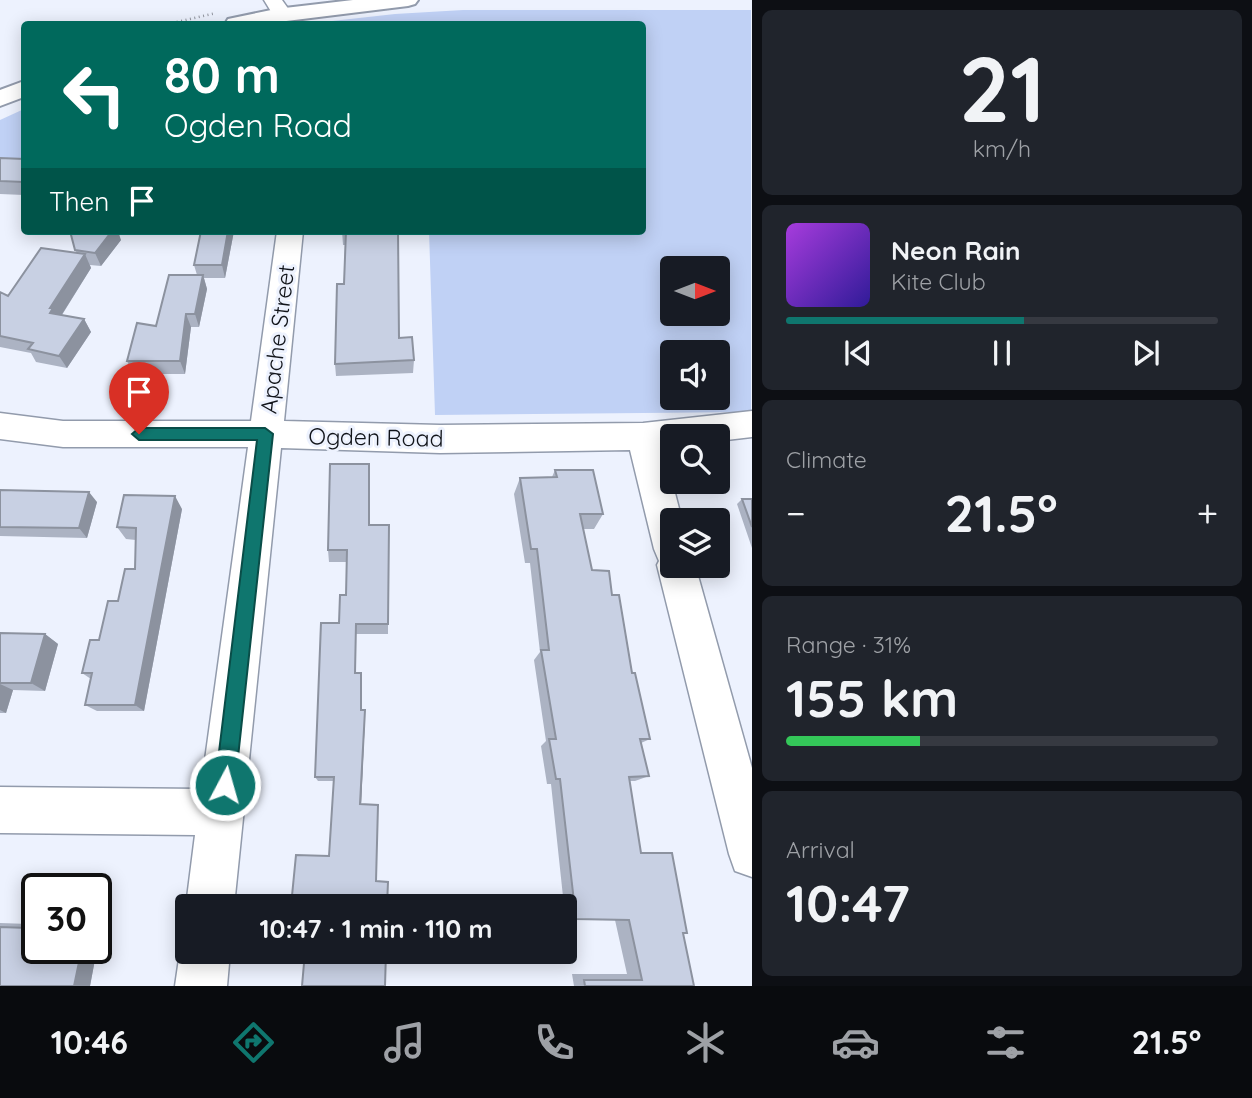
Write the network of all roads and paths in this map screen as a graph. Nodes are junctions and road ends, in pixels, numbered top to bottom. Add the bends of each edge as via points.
1 (408, 0) edge
2 (278, 7) edge
3 (243, 21) edge
4 (21, 89) edge
5 (0, 99) edge
6 (290, 235) edge
7 (751, 424) edge
8 (0, 426) edge
9 (265, 434) junction
10 (643, 436) junction
11 (661, 508) edge
12 (679, 578) edge
13 (0, 810) edge
14 (222, 812) junction
15 (751, 855) edge
16 (212, 894) edge
17 (204, 964) edge
18 (201, 986) edge

1 - 2 main road
2 - 3 main road
4 - 5 main road
6 - 9 street, Apache Street
7 - 10 street, Ogden Road
8 - 9 street, Ogden Road via 63,434
9 - 10 street, Ogden Road via 440,439
9 - 14 street, Apache Street
10 - 11 street
12 - 15 street
13 - 14 street
14 - 16 street, Apache Street
17 - 18 street

